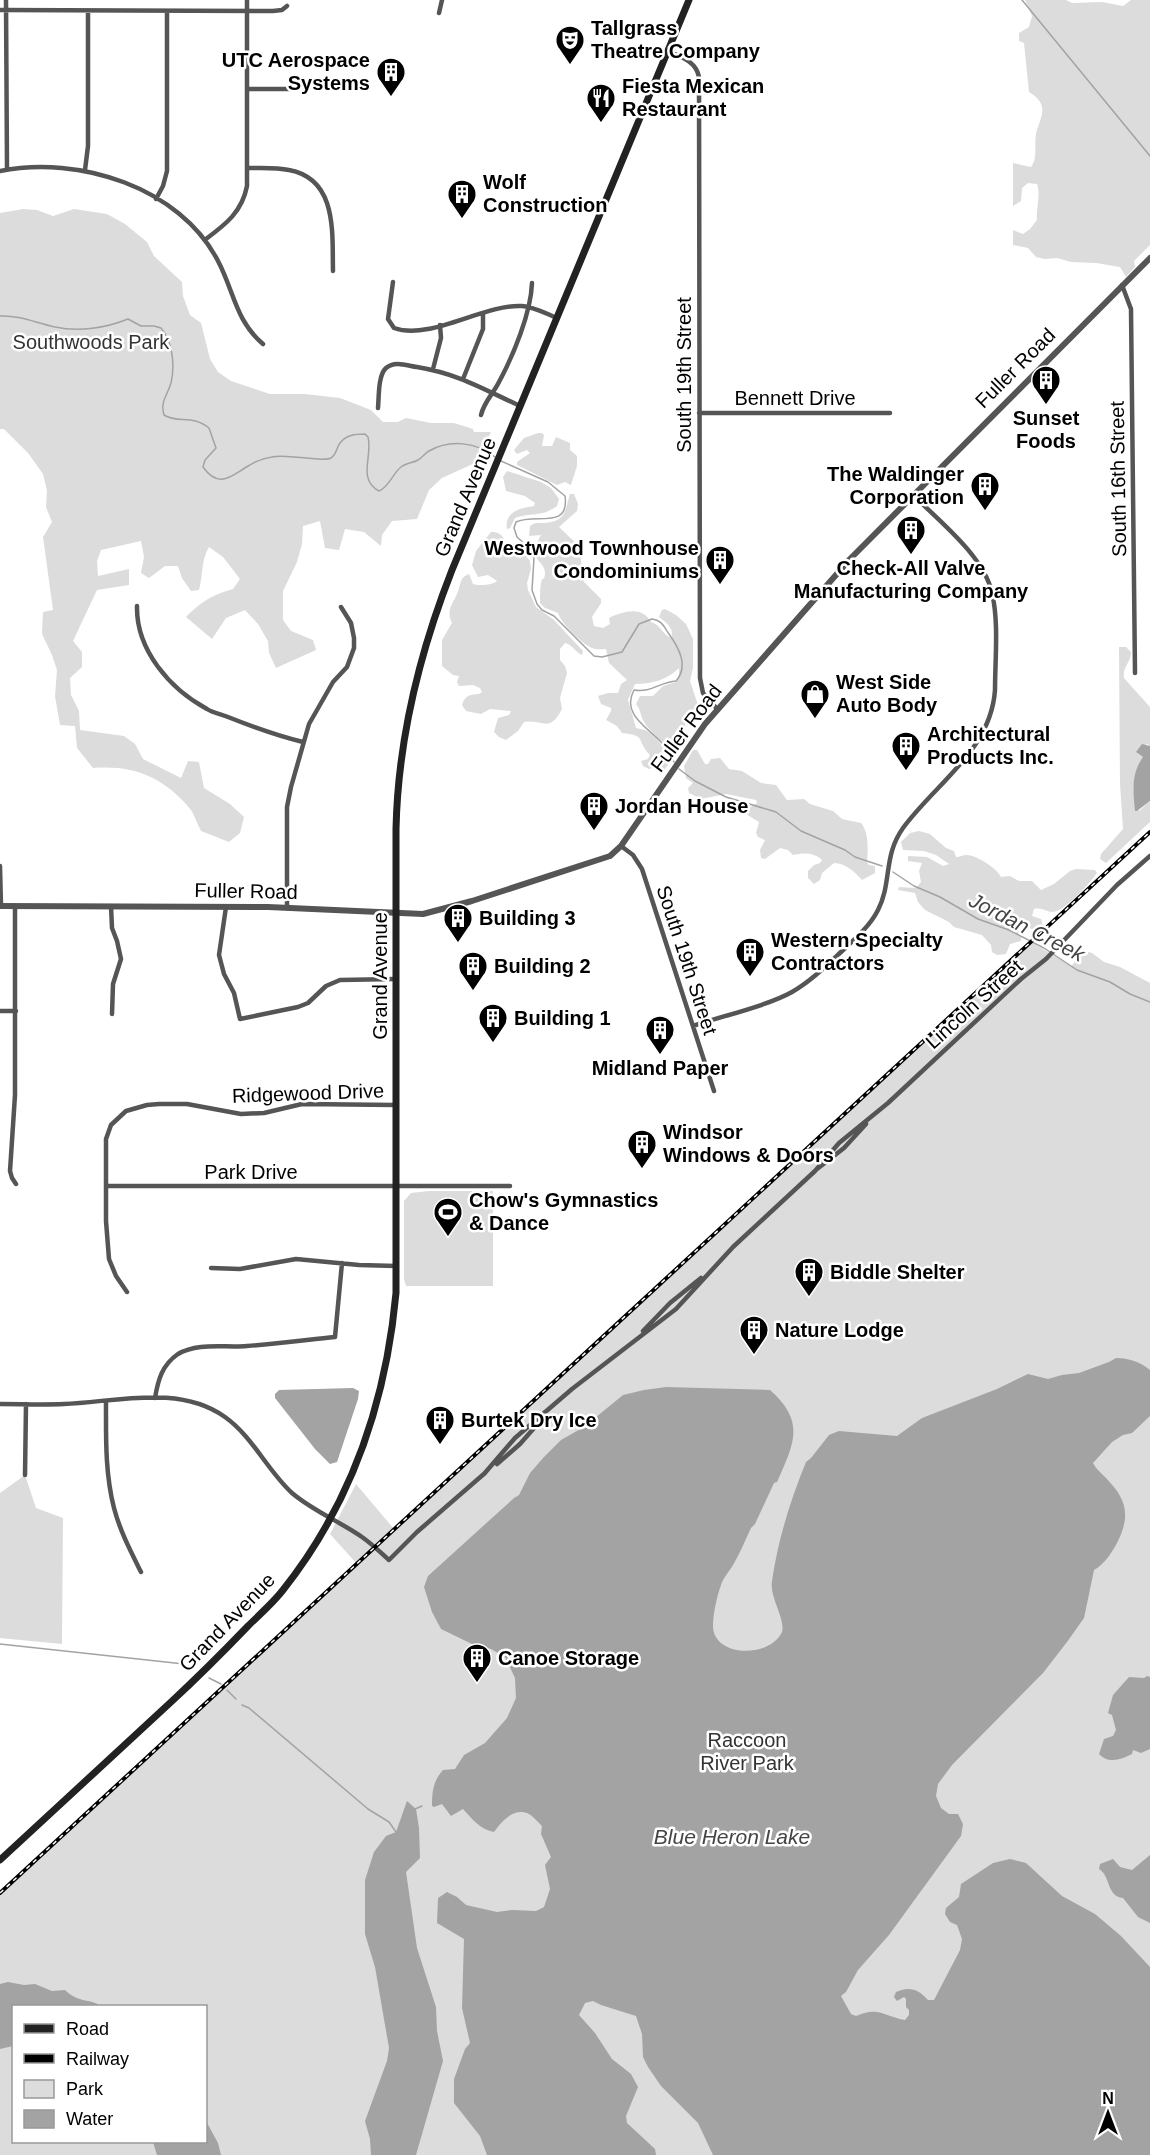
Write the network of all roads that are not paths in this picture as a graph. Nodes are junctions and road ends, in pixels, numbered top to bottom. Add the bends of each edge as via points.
1 (6, 0) edge
2 (247, 0) edge
3 (442, 0) edge
4 (688, 0) edge
5 (287, 6) dead end
6 (3, 10) edge
7 (247, 10) junction
8 (88, 11) junction
9 (167, 11) junction
10 (439, 13) dead end
11 (668, 51) junction
12 (247, 89) junction
13 (290, 89) dead end
14 (247, 168) junction
15 (7, 169) junction
16 (85, 170) junction
17 (0, 171) edge
18 (156, 199) junction
19 (206, 238) junction
20 (1150, 258) edge
21 (333, 271) dead end
22 (393, 282) dead end
23 (532, 283) dead end
24 (1122, 285) junction
25 (530, 307) junction
26 (483, 314) junction
27 (557, 318) junction
28 (440, 325) junction
29 (263, 344) dead end
30 (433, 369) junction
31 (464, 379) junction
32 (493, 392) junction
33 (520, 406) junction
34 (378, 408) dead end
35 (699, 413) junction
36 (890, 413) dead end
37 (481, 415) dead end
38 (912, 494) junction
39 (137, 606) dead end
40 (340, 607) dead end
41 (1135, 673) dead end
42 (717, 710) junction
43 (303, 742) junction
44 (621, 846) junction
45 (1150, 855) edge
46 (0, 866) edge
47 (0, 906) edge
48 (15, 906) junction
49 (111, 906) junction
50 (226, 906) junction
51 (286, 908) junction
52 (396, 914) junction
53 (396, 979) junction
54 (0, 1011) edge
55 (16, 1011) junction
56 (112, 1014) dead end
57 (693, 1026) junction
58 (714, 1091) dead end
59 (396, 1105) junction
60 (16, 1184) dead end
61 (107, 1186) junction
62 (510, 1186) dead end
63 (396, 1187) junction
64 (342, 1263) junction
65 (396, 1266) junction
66 (211, 1268) dead end
67 (127, 1292) dead end
68 (155, 1398) junction
69 (106, 1402) junction
70 (0, 1404) edge
71 (27, 1404) junction
72 (25, 1475) dead end
73 (330, 1518) junction
74 (141, 1572) dead end
75 (0, 1860) edge

1 - 6 street
2 - 7 street
3 - 10 street
4 - 11 main road, Grand Avenue
5 - 7 street via 282,10
6 - 8 street
6 - 15 street
7 - 9 street
7 - 12 street
8 - 9 street
8 - 16 street
9 - 18 street via 167,171
11 - 27 main road, Grand Avenue
11 - 35 street, South 19th Street via 692,63 699,77
12 - 13 street
12 - 14 street
14 - 19 street via 247,186 234,217
14 - 21 street via 292,170 318,187 331,216
15 - 16 street
15 - 17 street
16 - 18 street via 123,182
18 - 19 street via 182,215
19 - 29 street via 240,318
20 - 24 street, Fuller Road
22 - 28 street via 388,319 391,326 412,332
23 - 25 street
24 - 38 street, Fuller Road
24 - 41 street, South 16th Street via 1131,309
25 - 26 street
25 - 27 street
25 - 32 street
26 - 28 street
26 - 31 street via 483,329
27 - 33 main road, Grand Avenue
28 - 30 street via 441,338
30 - 31 street
30 - 34 street via 399,364 387,367 382,374
31 - 32 street
32 - 33 street
32 - 37 street
33 - 52 main road, Grand Avenue via 434,618 410,705 398,782
35 - 36 street, Bennett Drive
35 - 42 street, South 19th Street via 700,687
38 - 42 street, Fuller Road
38 - 57 street via 974,557 992,591 994,702 986,729 973,750 896,840 882,901 860,934 791,993
39 - 43 street via 141,638 170,682 209,711
40 - 43 street via 354,633 353,653 319,705
42 - 44 street, Fuller Road
43 - 51 street via 288,800
44 - 52 street, Fuller Road via 601,860 449,908 423,914
44 - 57 street, South 19th Street via 642,869
45 - 73 street, Lincoln Street via 1046,959 839,1143 676,1309 515,1438 484,1474 390,1560 361,1536
46 - 47 street
47 - 48 street, Fuller Road
48 - 49 street, Fuller Road
48 - 55 street
49 - 50 street, Fuller Road
49 - 56 street via 112,928 121,959 113,984
50 - 51 street, Fuller Road
50 - 53 street via 219,956 240,1019 298,1007 340,980
51 - 52 street, Fuller Road
52 - 53 main road, Grand Avenue
53 - 59 main road, Grand Avenue
54 - 55 street
55 - 60 street via 10,1171
57 - 58 street, South 19th Street
59 - 61 street, Ridgewood Drive via 302,1104 241,1114 187,1104 147,1104 126,1111 111,1125 106,1139
59 - 63 main road, Grand Avenue
61 - 63 street, Park Drive
61 - 67 street, Ridgewood Drive via 108,1250 112,1268
62 - 63 street, Park Drive
63 - 65 main road, Grand Avenue
64 - 65 street
64 - 66 street via 296,1259 240,1269
64 - 68 street via 335,1337 189,1349 166,1366 158,1380
65 - 73 main road, Grand Avenue via 393,1328 381,1392 362,1451
68 - 69 street
68 - 73 street via 190,1402 225,1417 246,1436 292,1493
69 - 71 street
69 - 74 street via 107,1472 114,1508
70 - 71 street
71 - 72 street
73 - 75 main road, Grand Avenue via 283,1591 201,1674

